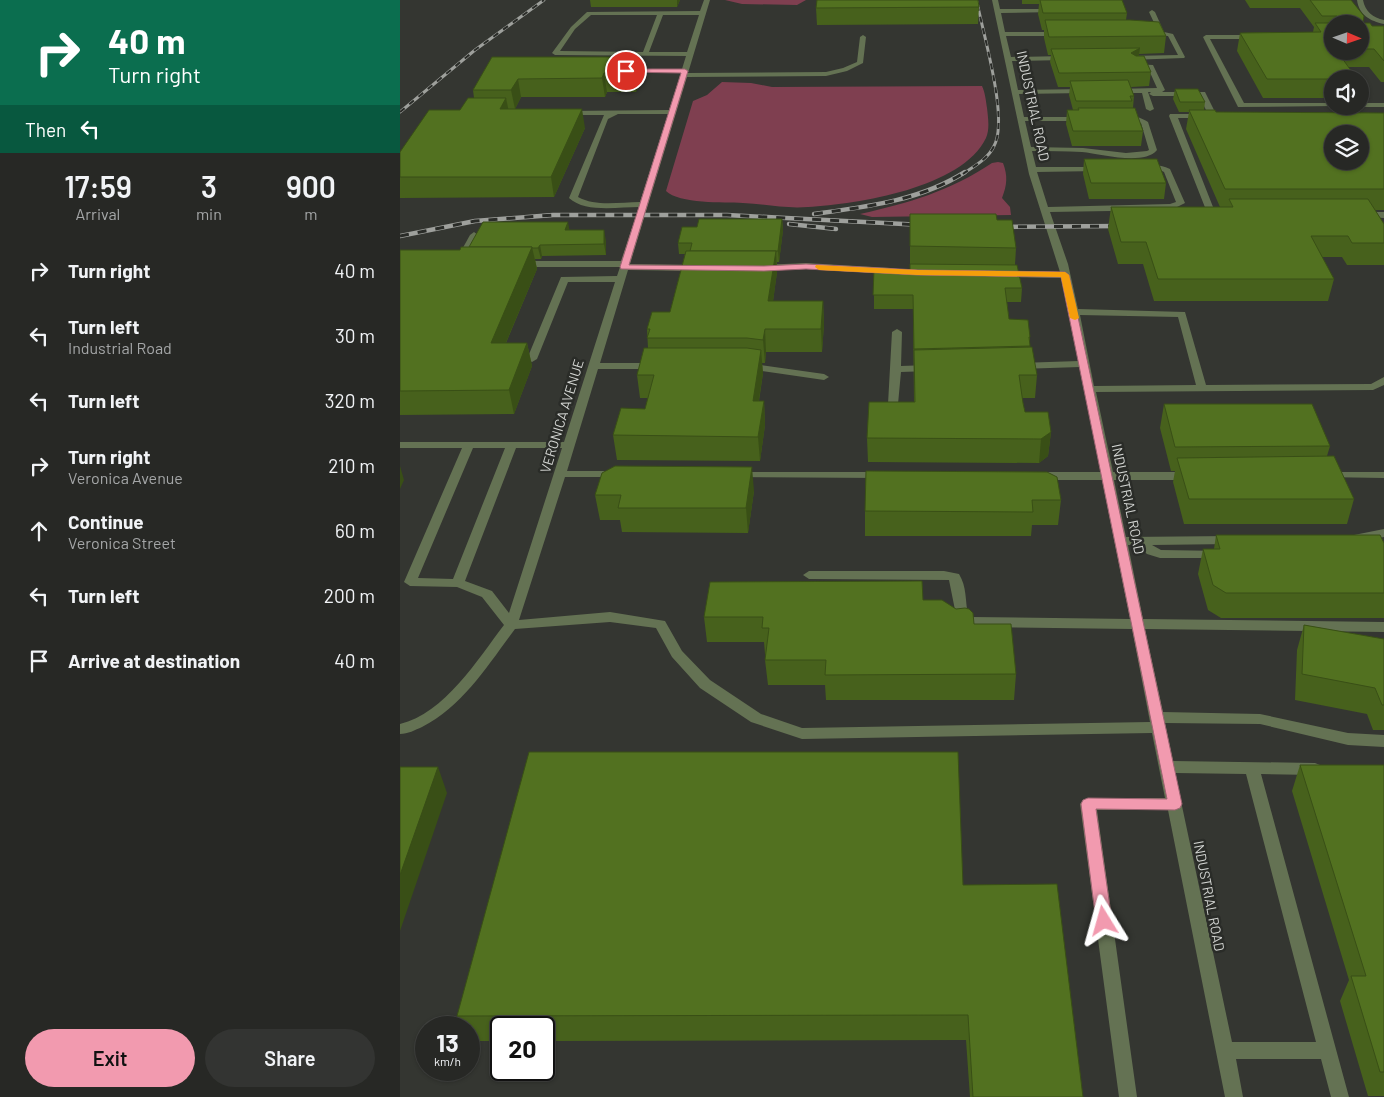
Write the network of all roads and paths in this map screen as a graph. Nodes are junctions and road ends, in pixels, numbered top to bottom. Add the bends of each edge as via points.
1 (707, 0) edge
2 (1360, 0) edge
3 (996, 5) edge
4 (1060, 10) edge
5 (1152, 12) dead end
6 (661, 13) junction
7 (703, 13) junction
8 (1384, 22) edge
9 (1002, 32) junction
10 (1071, 32) edge
11 (863, 37) dead end
12 (1264, 37) edge
13 (645, 54) junction
14 (690, 54) junction
15 (1076, 58) edge
16 (1124, 58) edge
17 (1008, 62) junction
18 (1068, 66) edge
19 (1123, 66) edge
20 (616, 71) edge
21 (684, 73) junction
22 (1097, 93) edge
23 (1015, 94) junction
24 (1144, 94) junction
25 (1324, 105) edge
26 (1369, 105) edge
27 (1384, 105) edge
28 (1150, 109) dead end
29 (672, 112) junction
30 (1211, 112) edge
31 (557, 113) edge
32 (610, 113) junction
33 (1222, 116) edge
34 (1021, 119) junction
35 (1095, 119) edge
36 (1113, 119) edge
37 (1177, 125) junction
38 (1187, 126) edge
39 (1027, 149) junction
40 (1135, 168) edge
41 (1108, 169) edge
42 (1032, 170) junction
43 (642, 209) junction
44 (1045, 210) junction
45 (1231, 215) edge
46 (1355, 215) edge
47 (1384, 215) edge
48 (474, 234) edge
49 (467, 264) edge
50 (513, 264) edge
51 (550, 264) junction
52 (624, 266) junction
53 (708, 268) edge
54 (755, 268) edge
55 (899, 272) edge
56 (986, 274) edge
57 (1065, 275) junction
58 (564, 279) junction
59 (620, 279) junction
60 (1074, 312) junction
61 (897, 332) dead end
62 (532, 359) dead end
63 (1084, 364) junction
64 (593, 366) junction
65 (671, 366) edge
66 (739, 366) edge
67 (1005, 366) edge
68 (936, 368) edge
69 (896, 369) junction
70 (824, 377) dead end
71 (1384, 380) edge
72 (1202, 388) junction
73 (1089, 389) junction
74 (893, 404) edge
75 (400, 445) edge
76 (470, 445) junction
77 (512, 445) junction
78 (569, 445) junction
79 (560, 474) junction
80 (630, 474) edge
81 (729, 475) edge
82 (1384, 475) edge
83 (898, 476) edge
84 (1028, 476) edge
85 (1196, 476) edge
86 (1315, 476) edge
87 (1108, 477) junction
88 (1384, 533) edge
89 (1348, 538) edge
90 (1239, 540) edge
91 (1121, 541) junction
92 (1141, 541) junction
93 (1228, 554) edge
94 (809, 575) dead end
95 (458, 583) junction
96 (1138, 624) junction
97 (511, 625) junction
98 (1384, 627) edge
99 (1158, 722) junction
100 (400, 729) edge
101 (1384, 741) edge
102 (1167, 767) junction
103 (1252, 768) junction
104 (1328, 769) edge
105 (1175, 804) junction
106 (1327, 1050) junction
107 (1225, 1051) junction
108 (1128, 1097) edge
109 (1234, 1097) edge
110 (1340, 1097) edge

1 - 7 street, VERONICA AVENUE
2 - 8 street via 1361,7 1373,20
3 - 4 street
3 - 9 street, INDUSTRIAL ROAD
5 - 16 street via 1161,31 1142,32 1170,34 1182,57
6 - 7 street
6 - 13 street
6 - 13 street via 589,13 573,28 555,54
7 - 14 street, VERONICA AVENUE
9 - 10 street
9 - 17 street, INDUSTRIAL ROAD
11 - 21 street via 860,63 826,74
12 - 25 street via 1206,37 1241,105
13 - 14 street
14 - 21 street, VERONICA AVENUE
15 - 17 street
17 - 18 street
17 - 23 street, INDUSTRIAL ROAD
19 - 24 street via 1151,66 1161,90 1106,93
20 - 21 street
21 - 29 street, VERONICA AVENUE
22 - 23 street
23 - 34 street, INDUSTRIAL ROAD
24 - 28 street
24 - 30 street via 1202,94
26 - 27 street
29 - 32 street
29 - 43 street, VERONICA AVENUE
31 - 32 street
32 - 43 street via 605,118 573,198 579,202
33 - 37 street via 1173,116
34 - 35 street
34 - 39 street, INDUSTRIAL ROAD
36 - 39 street via 1144,122 1153,150 1142,154
37 - 38 street
37 - 45 street via 1212,215
39 - 42 street, INDUSTRIAL ROAD
40 - 44 street via 1167,171 1181,203 1172,207
41 - 42 street
42 - 44 street, INDUSTRIAL ROAD
43 - 52 street, VERONICA AVENUE
44 - 57 street, INDUSTRIAL ROAD
46 - 47 street
48 - 49 street via 458,264
50 - 51 street
51 - 52 street
51 - 58 street
52 - 53 street
52 - 59 street, VERONICA AVENUE
54 - 55 street via 806,266
56 - 57 street
57 - 60 street, INDUSTRIAL ROAD
58 - 59 street
58 - 62 street
59 - 64 street, VERONICA AVENUE
60 - 63 street, INDUSTRIAL ROAD
60 - 72 street via 1182,314
61 - 69 street
63 - 67 street
63 - 73 street, INDUSTRIAL ROAD
64 - 65 street
64 - 78 street, VERONICA AVENUE
66 - 70 street
68 - 69 street
69 - 74 street
71 - 72 street via 1373,387
72 - 73 street
73 - 87 street, INDUSTRIAL ROAD
75 - 76 street
76 - 77 street
76 - 95 street via 410,582
77 - 78 street
77 - 95 street
78 - 79 street, VERONICA AVENUE
79 - 80 street
79 - 97 street, VERONICA AVENUE
81 - 83 street
82 - 86 street
84 - 87 street
85 - 87 street
87 - 91 street, INDUSTRIAL ROAD
88 - 89 street
90 - 92 street
91 - 92 street
91 - 96 street, INDUSTRIAL ROAD
92 - 93 street via 1151,551 1160,554
94 - 96 street via 954,577 960,613 964,620 971,622
95 - 97 street via 487,594
96 - 98 street
96 - 99 street, INDUSTRIAL ROAD
97 - 99 street via 610,617 660,624 677,654 705,684 756,718 802,734
97 - 100 street, VERONICA AVENUE via 462,689 436,714
99 - 101 street via 1260,720 1348,740
99 - 102 street, INDUSTRIAL ROAD
102 - 103 street
102 - 105 street, INDUSTRIAL ROAD
103 - 104 street
103 - 106 street
105 - 107 street, INDUSTRIAL ROAD
105 - 108 street via 1088,804
106 - 107 street
106 - 110 street
107 - 109 street, INDUSTRIAL ROAD

